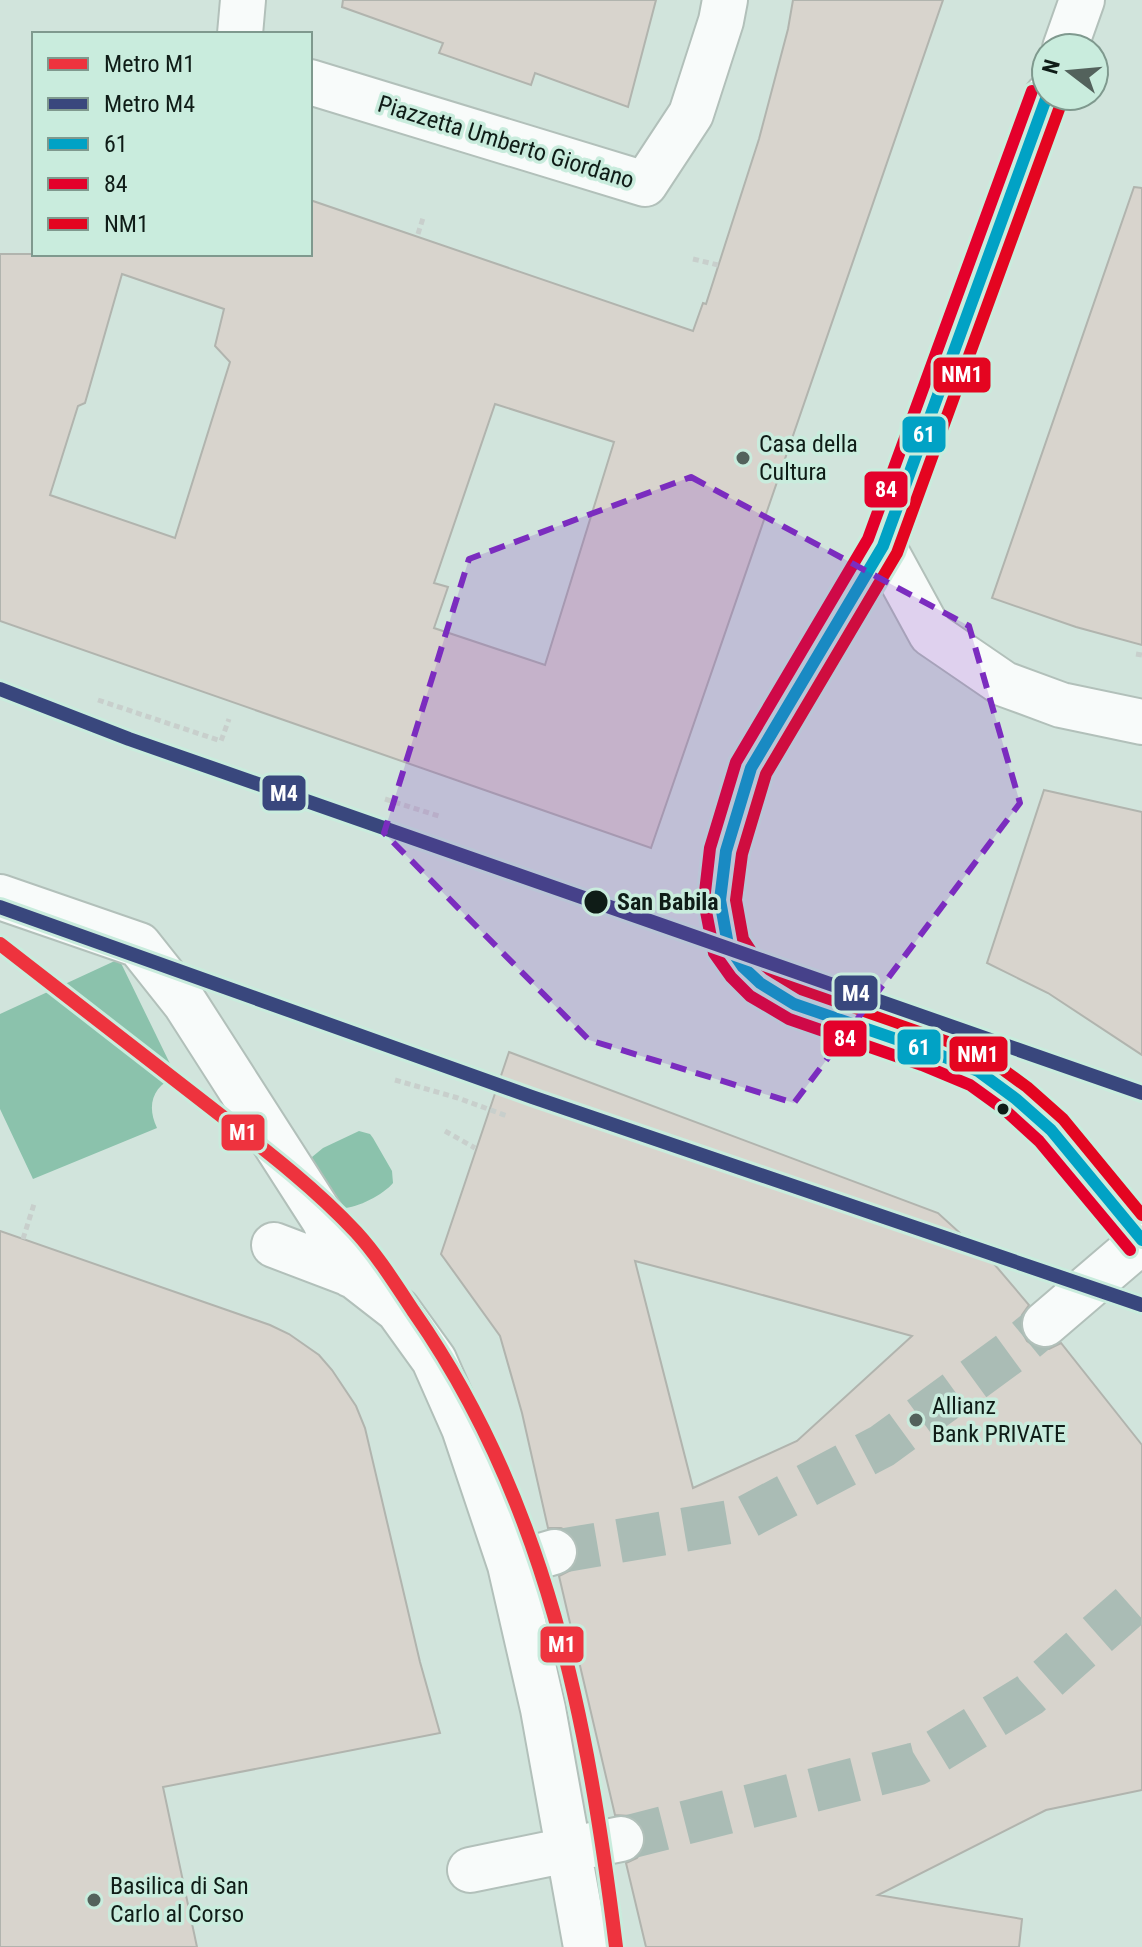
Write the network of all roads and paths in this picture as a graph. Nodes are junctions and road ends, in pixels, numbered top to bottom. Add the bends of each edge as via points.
1 (243, 0) edge
2 (725, 0) edge
3 (1082, 0) edge
4 (240, 32) edge
5 (1071, 32) edge
6 (312, 83) edge
7 (1041, 112) edge
8 (423, 218) dead end
9 (418, 234) dead end
10 (693, 259) dead end
11 (718, 265) dead end
12 (883, 546) junction
13 (98, 700) dead end
14 (229, 719) dead end
15 (1142, 722) edge
16 (385, 799) dead end
17 (442, 817) dead end
18 (0, 897) edge
19 (395, 1080) dead end
20 (507, 1116) dead end
21 (445, 1131) dead end
22 (475, 1148) dead end
23 (34, 1204) dead end
24 (23, 1239) dead end
25 (1142, 1240) edge
26 (274, 1245) dead end
27 (352, 1275) junction
28 (1045, 1324) tunnel mouth
29 (554, 1552) tunnel mouth
30 (510, 1565) junction
31 (621, 1839) tunnel mouth
32 (567, 1849) junction
33 (470, 1870) dead end
34 (586, 1947) edge

1 - 4 street
2 - 6 street, Piazzetta Umberto Giordano via 691,114 645,184
3 - 5 street
7 - 12 street
8 - 9 path
10 - 11 path
12 - 15 street via 931,634 1004,684 1061,705
12 - 25 street via 751,768 721,876 728,945 743,967 775,994 989,1078 1051,1130
13 - 14 path via 221,741
16 - 17 path
18 - 27 street via 139,945 185,1003 324,1220
19 - 20 path
21 - 22 path
23 - 24 path
25 - 28 street
26 - 27 street
27 - 30 street via 398,1310 434,1360 464,1428
29 - 30 street
30 - 32 street via 543,1709
31 - 32 street
32 - 33 street
32 - 34 street

